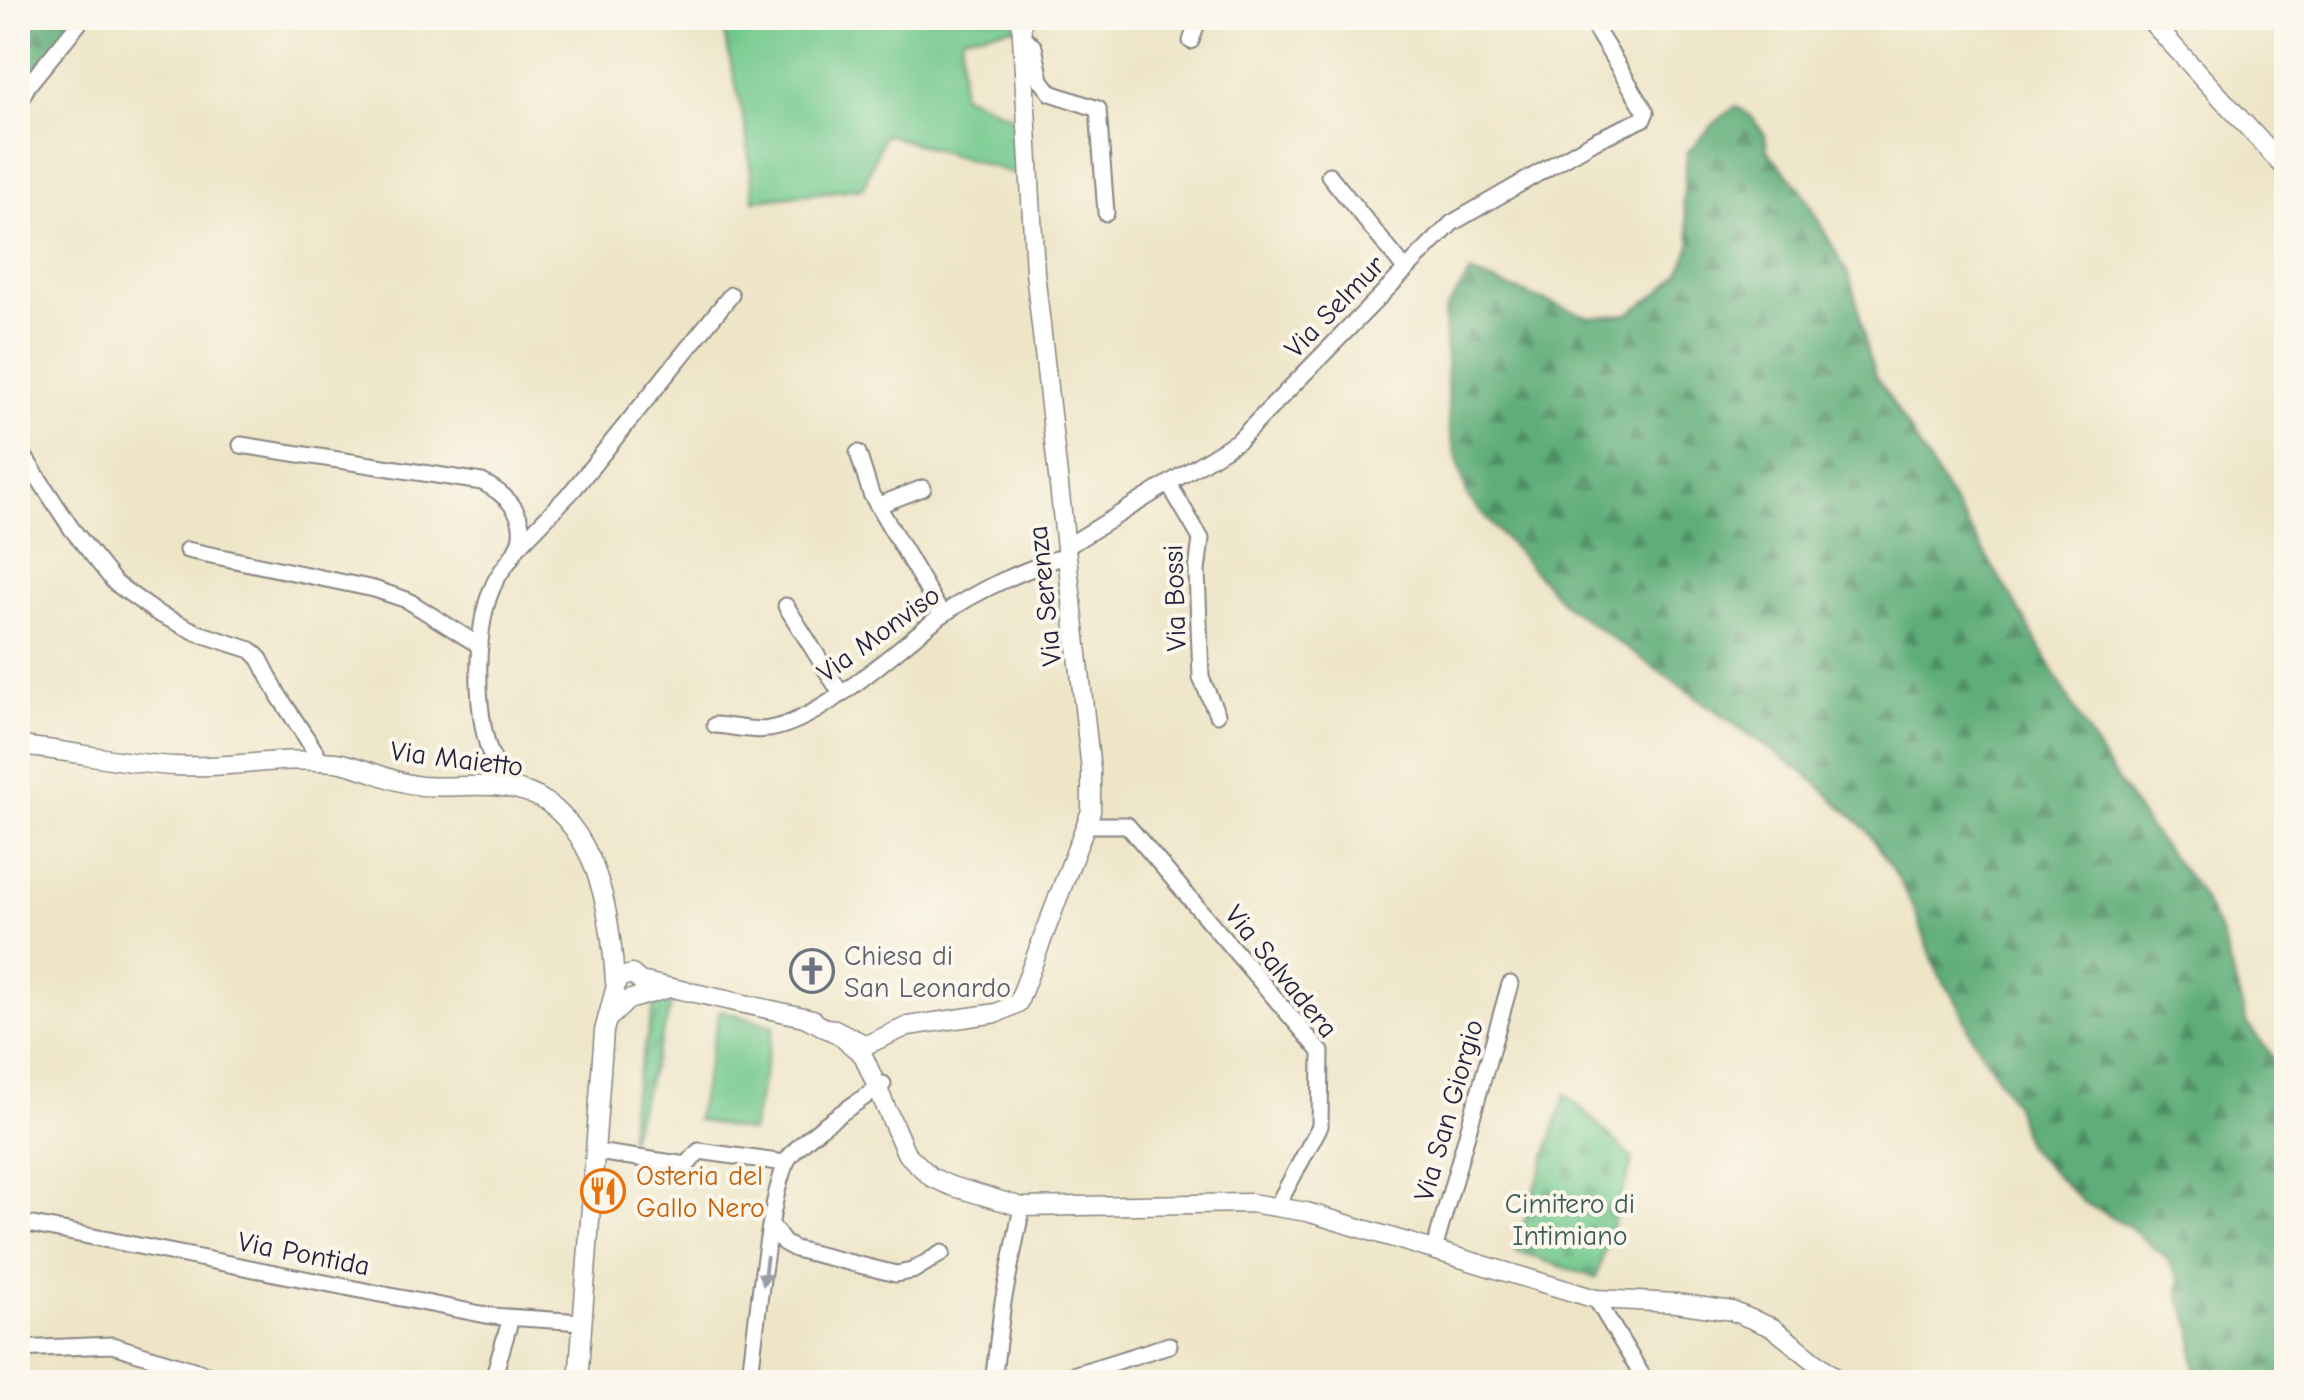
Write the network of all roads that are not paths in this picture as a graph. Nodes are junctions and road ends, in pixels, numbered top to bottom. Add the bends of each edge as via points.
1 (1199, 18) edge
2 (1588, 18) edge
3 (2148, 18) edge
4 (82, 19) edge
5 (1021, 26) edge
6 (1191, 41) dead end
7 (18, 105) edge
8 (2286, 169) edge
9 (1329, 175) dead end
10 (1106, 213) dead end
11 (1405, 268) junction
12 (730, 294) dead end
13 (241, 445) dead end
14 (18, 447) edge
15 (858, 452) dead end
16 (1169, 484) junction
17 (922, 488) dead end
18 (878, 506) junction
19 (516, 549) junction
20 (187, 550) dead end
21 (1066, 551) junction
22 (786, 606) dead end
23 (942, 615) junction
24 (480, 646) junction
25 (840, 692) junction
26 (1216, 714) dead end
27 (715, 725) dead end
28 (18, 746) edge
29 (322, 762) junction
30 (514, 788) junction
31 (1086, 825) junction
32 (1510, 984) dead end
33 (628, 987) junction
34 (806, 1018) junction
35 (825, 1028) junction
36 (872, 1042) junction
37 (880, 1087) junction
38 (596, 1152) junction
39 (785, 1163) junction
40 (1277, 1206) junction
41 (1022, 1207) junction
42 (18, 1222) edge
43 (771, 1224) junction
44 (1434, 1250) junction
45 (942, 1253) dead end
46 (1596, 1299) junction
47 (511, 1318) junction
48 (582, 1322) junction
49 (1169, 1345) dead end
50 (18, 1349) edge
51 (233, 1382) edge
52 (492, 1382) edge
53 (578, 1382) edge
54 (749, 1382) edge
55 (993, 1382) edge
56 (1050, 1382) edge
57 (1646, 1382) edge
58 (1841, 1382) edge

1 - 6 street
2 - 11 street, Via Selmur via 1646,112 1643,119 1452,224
3 - 8 street
4 - 7 street
5 - 10 street via 1051,93 1098,109
5 - 21 street, Via Serenza via 1035,272
9 - 11 street
11 - 16 street, Via Selmur via 1238,440
12 - 19 street via 573,490
13 - 19 street via 482,482 519,515
14 - 29 street via 115,583 157,613 260,659
15 - 18 street
16 - 21 street, Via Selmur
16 - 26 street, Via Bossi via 1201,539 1201,678
17 - 18 street
18 - 23 street
19 - 24 street via 490,594
20 - 24 street via 374,589 407,600
21 - 23 street, Via Monviso
21 - 31 street, Via Serenza via 1091,770
22 - 25 street
23 - 25 street, Via Monviso
24 - 30 street via 483,727 490,754
25 - 27 street, Via Monviso via 769,730
28 - 29 street, Via Maietto via 176,766
29 - 30 street, Via Maietto via 409,784
30 - 33 street, Via Maietto via 547,803 578,832
31 - 36 street, Via Serenza via 1018,1003 997,1013 908,1026
31 - 40 street, Via Salvadera via 1127,825 1321,1052 1320,1126
32 - 44 street, Via San Giorgio
33 - 34 street via 670,988
33 - 38 street via 606,1020
34 - 35 street
34 - 36 street via 850,1028
35 - 36 street via 859,1044
35 - 37 street via 863,1055
36 - 37 street
37 - 39 street
37 - 41 street via 916,1166 951,1186
38 - 39 street via 688,1164 699,1151
38 - 48 street
39 - 43 street
40 - 41 street
40 - 44 street
41 - 55 street
42 - 47 street, Via Pontida
43 - 45 street via 795,1250 896,1274
43 -> 54 street
44 - 46 street
46 - 57 street
46 - 58 street via 1732,1311 1774,1328
47 - 48 street, Via Pontida
47 - 52 street
48 - 53 street
49 - 56 street
50 - 51 street via 112,1345

